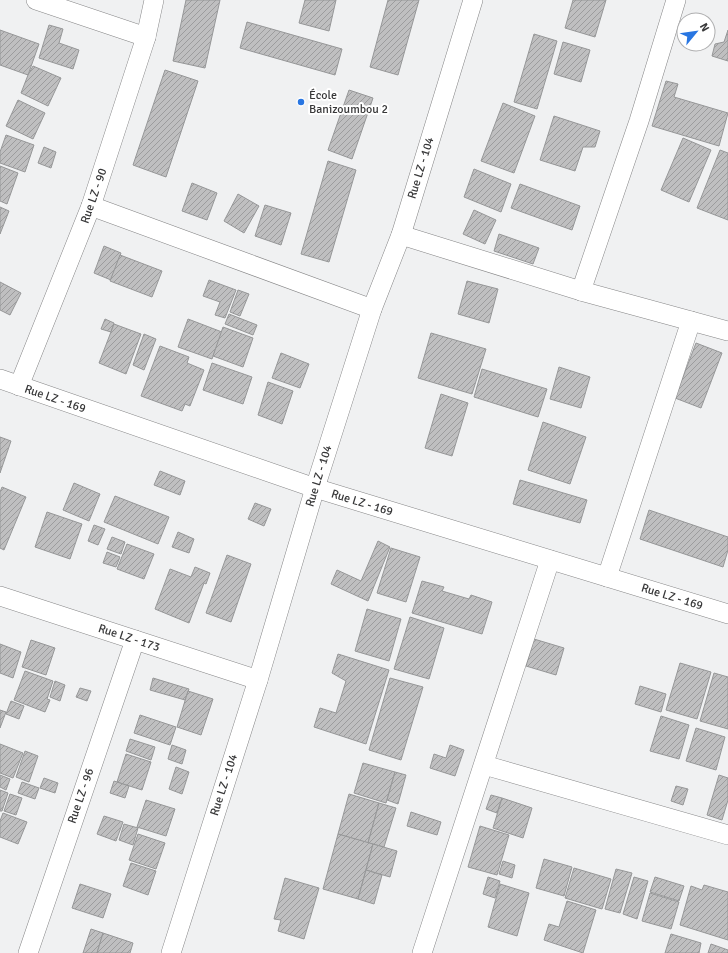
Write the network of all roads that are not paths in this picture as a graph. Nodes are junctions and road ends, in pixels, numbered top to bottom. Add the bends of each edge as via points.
1 (36, 0) edge
2 (154, 0) edge
3 (474, 0) edge
4 (676, 0) edge
5 (146, 37) junction
6 (91, 206) junction
7 (401, 235) junction
8 (581, 292) junction
9 (372, 309) junction
10 (691, 321) junction
11 (728, 331) edge
12 (0, 379) edge
13 (19, 386) junction
14 (315, 488) junction
15 (550, 560) junction
16 (607, 577) junction
17 (0, 596) edge
18 (728, 614) edge
19 (135, 640) junction
20 (258, 680) junction
21 (484, 765) junction
22 (728, 835) edge
23 (28, 953) edge
24 (171, 953) edge
25 (422, 953) edge

1 - 5 street
2 - 5 street, Rue LZ - 90
3 - 7 street, Rue LZ - 104
4 - 8 street via 639,121
5 - 6 street, Rue LZ - 90
6 - 9 street
6 - 13 street, Rue LZ - 90
7 - 8 street
7 - 9 street, Rue LZ - 104
8 - 10 street
9 - 14 street, Rue LZ - 104
10 - 11 street
10 - 16 street
12 - 13 street, Rue LZ - 169
13 - 14 street, Rue LZ - 169
14 - 15 street, Rue LZ - 169
14 - 20 street, Rue LZ - 104
15 - 16 street, Rue LZ - 169
15 - 21 street
16 - 18 street, Rue LZ - 169
17 - 19 street, Rue LZ - 173
19 - 20 street, Rue LZ - 173
19 - 23 street, Rue LZ - 96
20 - 24 street, Rue LZ - 104
21 - 22 street
21 - 25 street

